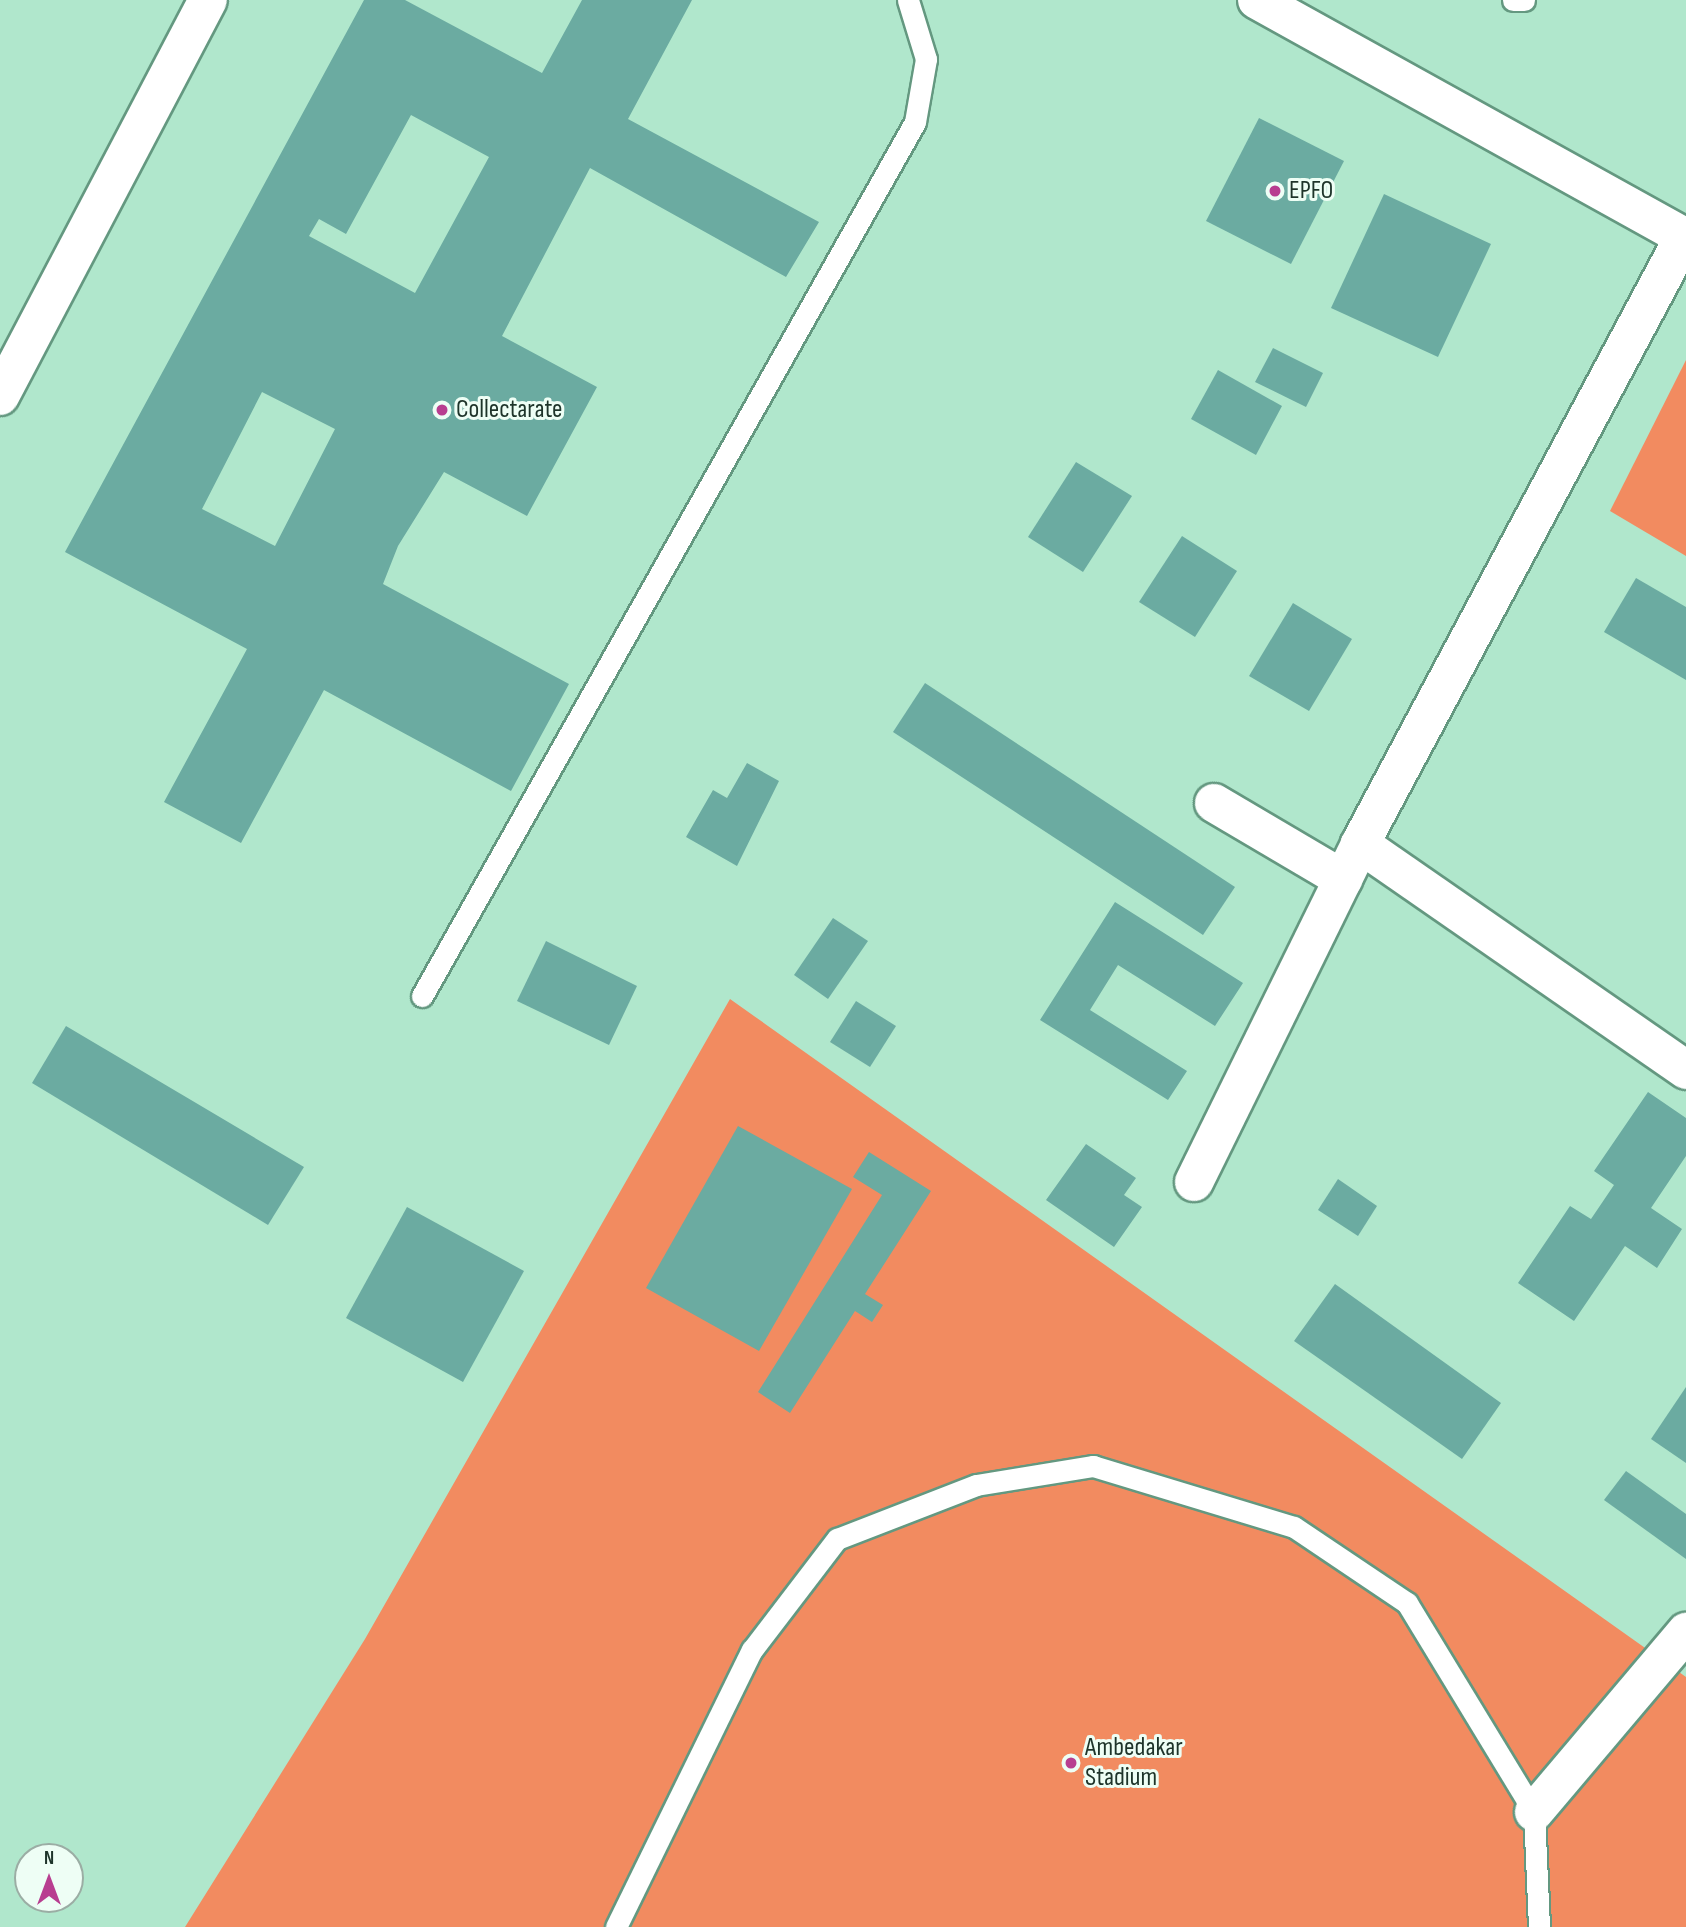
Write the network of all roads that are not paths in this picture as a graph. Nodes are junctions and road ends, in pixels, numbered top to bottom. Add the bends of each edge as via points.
1 (208, 0) edge
2 (908, 0) edge
3 (1257, 0) edge
4 (1513, 0) edge
5 (1524, 0) edge
6 (1685, 237) edge
7 (0, 396) edge
8 (1214, 803) dead end
9 (1360, 844) junction
10 (1343, 879) junction
11 (422, 996) dead end
12 (1686, 1070) edge
13 (1194, 1182) dead end
14 (1686, 1632) edge
15 (1534, 1812) junction
16 (616, 1927) edge
17 (1539, 1927) edge

1 - 7 street
2 - 11 lane via 926,59 915,122
3 - 6 street
4 - 5 lane
6 - 9 street
8 - 10 street
9 - 10 street
9 - 12 street
10 - 13 street
14 - 15 street
15 - 16 lane via 1407,1603 1294,1527 1093,1466 976,1485 837,1539 752,1650
15 - 17 lane

